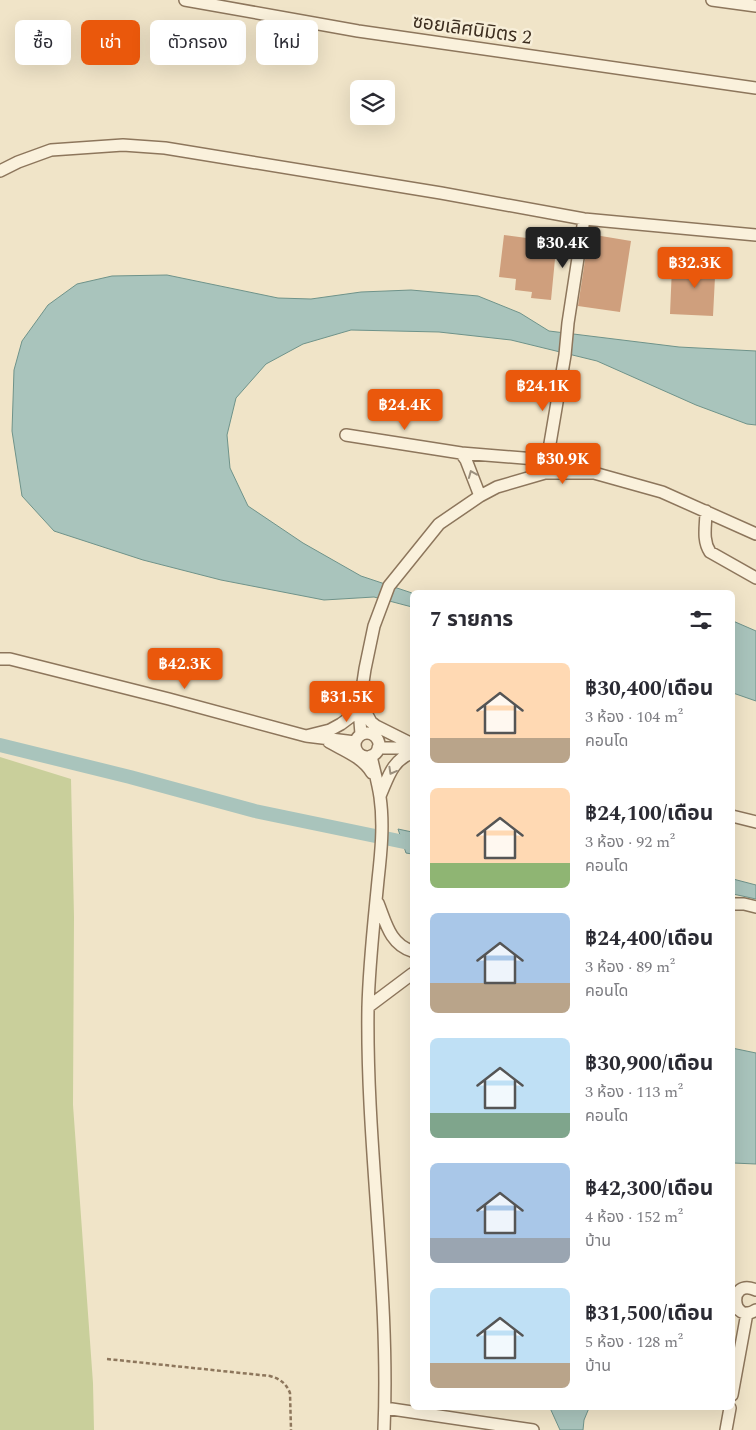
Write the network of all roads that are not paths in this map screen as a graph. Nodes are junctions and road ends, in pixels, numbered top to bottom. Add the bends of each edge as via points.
1 (185, 0) edge
2 (712, 0) edge
3 (756, 6) edge
4 (756, 88) edge
5 (0, 171) edge
6 (584, 220) junction
7 (756, 235) edge
8 (346, 435) dead end
9 (461, 453) junction
10 (548, 460) junction
11 (544, 473) junction
12 (480, 496) junction
13 (706, 511) junction
14 (756, 534) edge
15 (756, 578) edge
16 (0, 651) edge
17 (5, 659) edge
18 (359, 704) junction
19 (306, 736) junction
20 (322, 738) junction
21 (358, 738) junction
22 (410, 743) edge
23 (410, 748) edge
24 (375, 752) junction
25 (410, 754) edge
26 (379, 793) junction
27 (735, 817) edge
28 (756, 822) edge
29 (376, 899) junction
30 (735, 904) edge
31 (756, 907) edge
32 (410, 950) edge
33 (410, 975) edge
34 (368, 1006) junction
35 (756, 1290) edge
36 (735, 1301) edge
37 (735, 1305) edge
38 (752, 1312) edge
39 (735, 1383) edge
40 (385, 1408) junction
41 (730, 1410) edge
42 (384, 1430) edge
43 (533, 1430) edge
44 (726, 1430) edge

1 - 4 street, ซอยเลิศนิมิตร 2 via 358,31
2 - 3 street
5 - 6 street via 51,150 123,145 165,148
6 - 7 street
6 - 10 street
8 - 9 street
9 - 10 street
12 -> 9 street
10 - 11 street
11 - 12 street via 497,487
11 - 13 street via 594,474 614,478 662,492
12 - 18 street via 439,524 386,592 374,626
13 - 14 street
13 - 15 street via 705,540 710,552
16 - 17 street
17 - 19 street
18 - 19 street via 354,715 341,724
18 - 21 street
18 - 22 street via 376,726
19 - 20 street
20 - 21 street
20 - 26 street via 366,764
21 - 24 street via 355,748 362,756
21 - 24 street via 366,733 376,737
23 - 24 street
24 - 26 street
25 -> 26 street via 396,763
26 - 29 street via 380,859
27 - 28 street
29 - 32 street via 391,936
29 - 34 street
30 - 31 street
33 - 34 street
34 - 40 street
35 - 36 street via 741,1290
37 - 38 street via 742,1312
38 - 39 street
40 - 42 street
40 - 43 street
41 - 44 street

